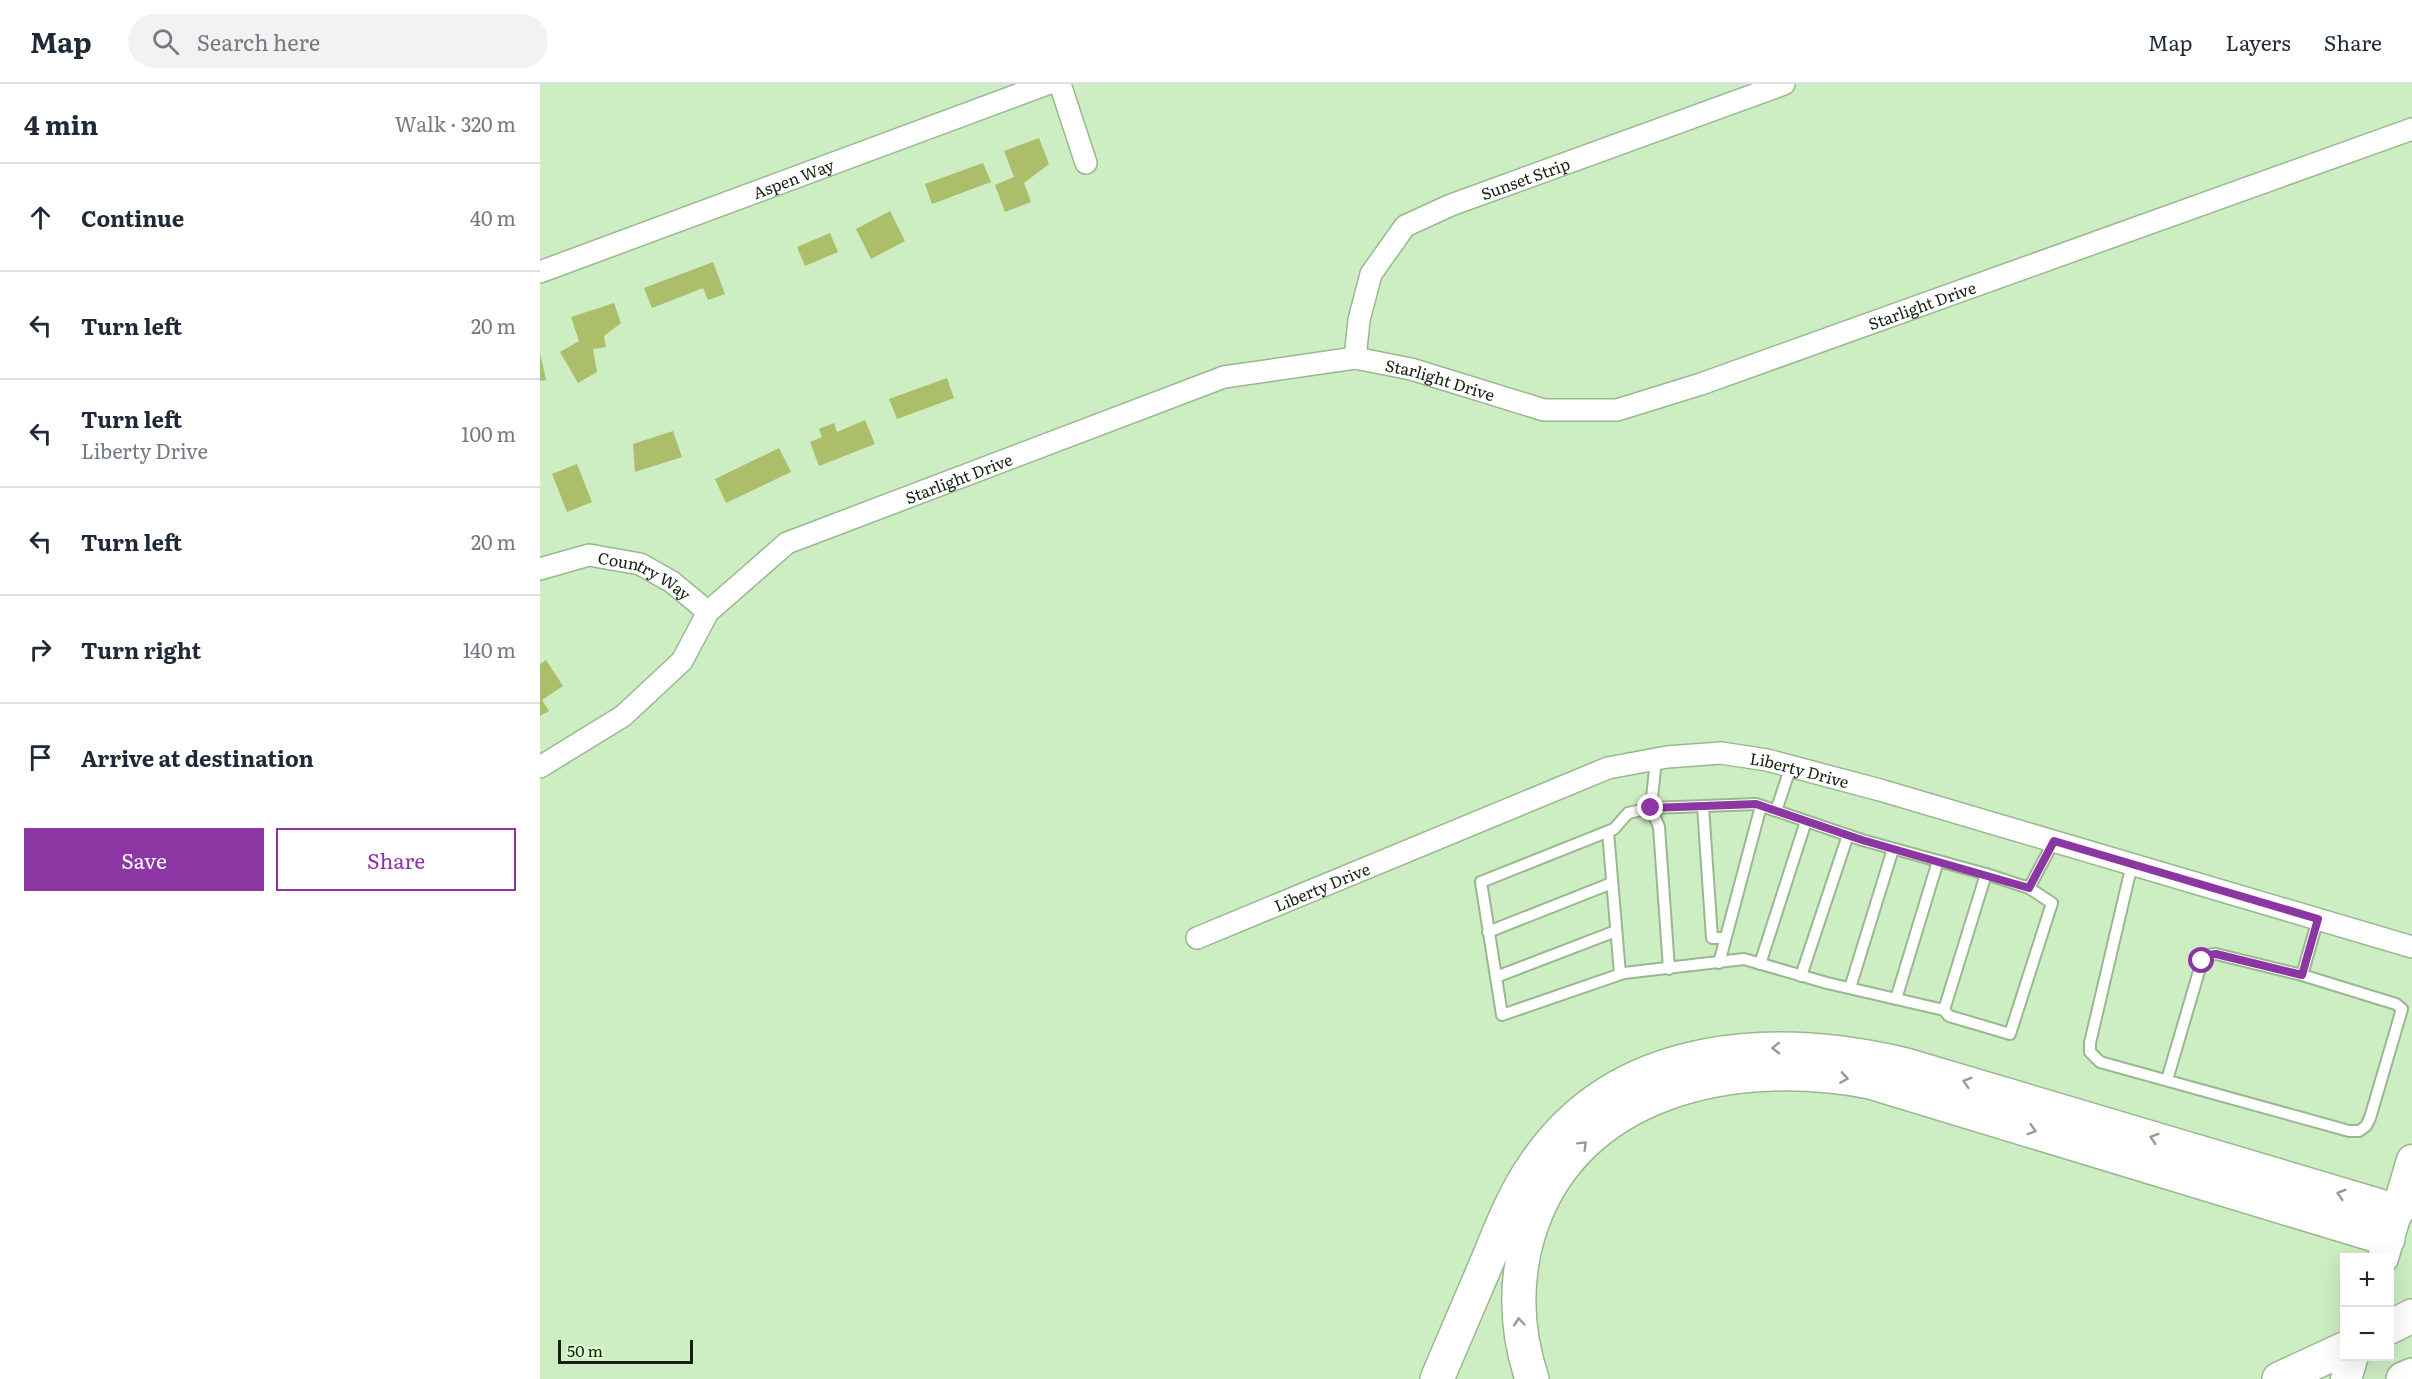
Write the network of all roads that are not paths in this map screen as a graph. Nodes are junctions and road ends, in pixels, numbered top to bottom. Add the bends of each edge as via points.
1 (1047, 84) edge
2 (1060, 84) edge
3 (1784, 84) edge
4 (2412, 129) edge
5 (1086, 163) dead end
6 (540, 272) edge
7 (1355, 358) junction
8 (540, 569) edge
9 (708, 612) junction
10 (1656, 759) junction
11 (1791, 766) junction
12 (540, 767) edge
13 (1703, 806) junction
14 (1761, 806) junction
15 (1651, 808) junction
16 (1776, 811) junction
17 (1806, 821) junction
18 (1608, 832) junction
19 (1848, 835) junction
20 (2054, 841) junction
21 (1893, 849) junction
22 (1938, 861) junction
23 (2132, 864) junction
24 (1986, 874) junction
25 (1612, 883) junction
26 (2029, 888) junction
27 (2318, 919) junction
28 (1616, 931) junction
29 (1488, 932) junction
30 (1197, 938) dead end
31 (1725, 938) junction
32 (2412, 947) edge
33 (1719, 963) junction
34 (1760, 964) junction
35 (1670, 969) junction
36 (1620, 974) junction
37 (2302, 975) junction
38 (1801, 976) junction
39 (1496, 977) junction
40 (1850, 988) junction
41 (1896, 999) junction
42 (1944, 1010) junction
43 (2167, 1080) junction
44 (2412, 1160) edge
45 (2389, 1236) edge
46 (2412, 1316) edge
47 (2394, 1325) edge
48 (2340, 1351) edge
49 (2351, 1361) edge
50 (2412, 1375) edge
51 (2280, 1378) edge
52 (1437, 1379) edge
53 (1532, 1379) edge
54 (2346, 1379) edge
55 (2403, 1379) edge

1 - 6 street, Aspen Way
2 - 5 street
3 - 7 street, Sunset Strip via 1451,205 1405,226 1371,274 1359,320
4 - 7 street, Starlight Drive via 1701,384 1617,410 1544,410 1411,369
7 - 9 street, Starlight Drive via 1224,377 787,543
8 - 9 street, Country Way via 589,555 640,564 672,582
9 - 12 street, Starlight Drive via 682,661 632,708
10 - 11 street, Liberty Drive via 1721,753
10 - 15 lane
10 - 30 street, Liberty Drive via 1608,768
11 - 16 lane
11 - 20 street, Liberty Drive
13 - 14 lane
13 - 15 lane
13 - 31 lane via 1712,938
14 - 16 lane
14 - 31 lane
15 - 18 lane via 1628,813
15 - 35 lane via 1659,827
16 - 17 lane
17 - 19 lane
17 - 34 lane
18 - 25 lane
18 - 29 lane via 1480,882
19 - 21 lane
19 - 38 lane
20 - 23 street, Liberty Drive
20 - 26 lane
21 - 22 lane
21 - 40 lane
22 - 24 lane
22 - 41 lane
23 - 27 street, Liberty Drive
23 - 43 lane via 2090,1052 2100,1062
24 - 26 lane
24 - 42 lane
25 - 28 lane
25 - 29 lane
26 - 42 lane via 2052,903 2010,1034 1949,1016
27 - 32 street, Liberty Drive
27 - 37 lane
28 - 36 lane
28 - 39 lane
29 - 39 lane
31 - 33 lane
33 - 34 lane via 1744,959
33 - 35 lane
34 - 38 lane
35 - 36 lane
36 - 39 lane via 1502,1015
37 - 43 lane via 2208,955 2202,961
37 - 43 lane via 2402,1009 2370,1118 2360,1131
38 - 40 lane
40 - 41 lane
41 - 42 lane
44 - 45 main road
45 -> 52 highway via 1949,1077 1887,1060 1798,1048 1719,1054 1661,1068 1621,1086 1556,1136 1534,1164 1508,1212
53 -> 45 highway via 1518,1324 1519,1276 1531,1227 1552,1184 1581,1147 1630,1110 1675,1090 1719,1078 1817,1074 1879,1084
46 - 47 highway
48 - 51 highway
49 - 54 main road
50 - 55 highway

